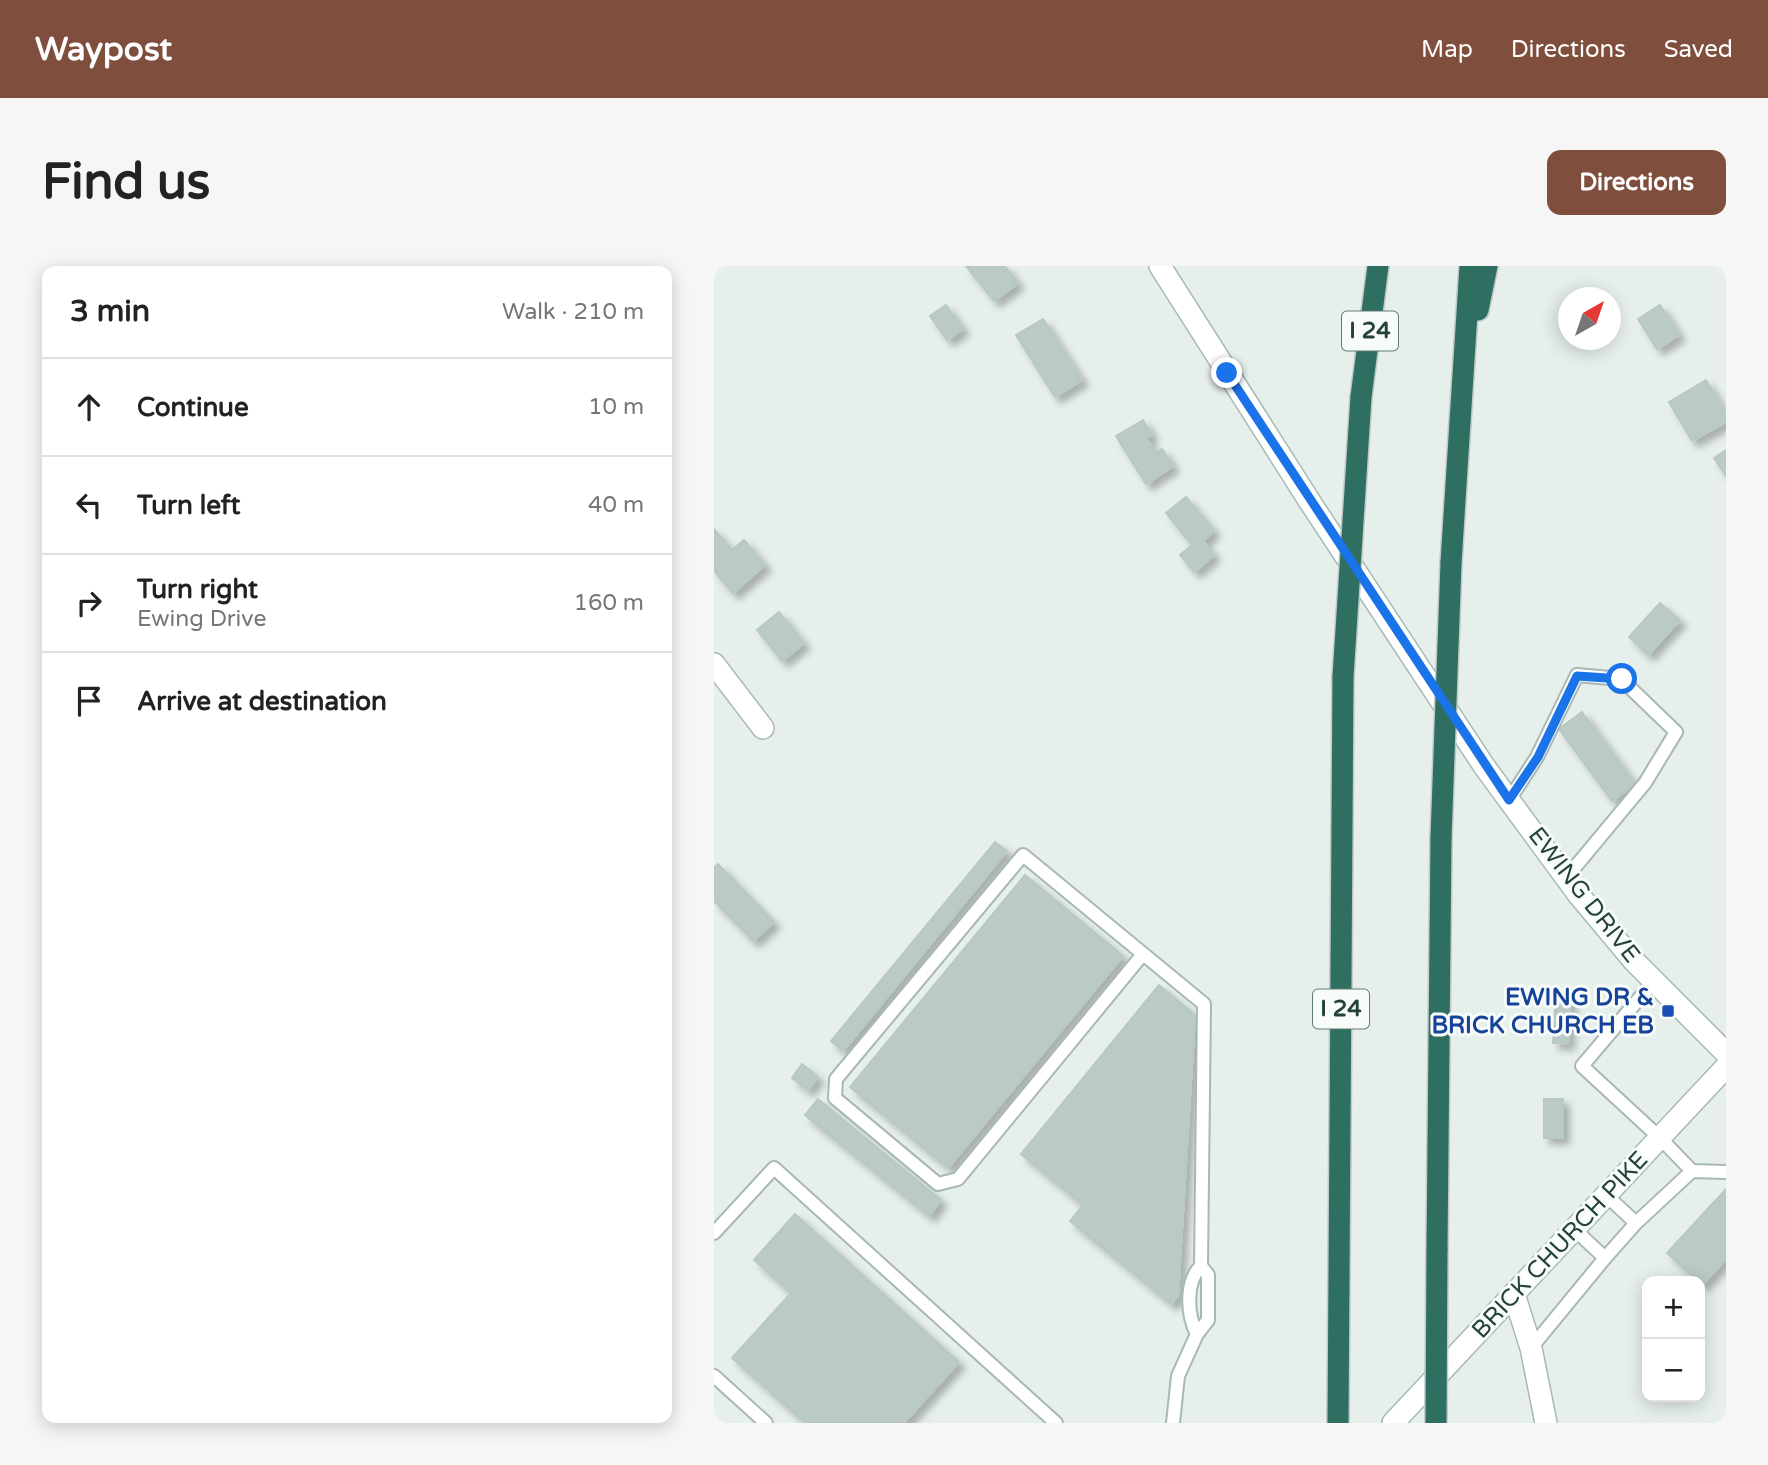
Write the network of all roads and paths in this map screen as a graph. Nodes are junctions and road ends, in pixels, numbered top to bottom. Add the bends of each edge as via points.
1 (1160, 266) edge
2 (1378, 266) edge
3 (1470, 266) edge
4 (1487, 266) edge
5 (1460, 391) junction
6 (714, 664) edge
7 (763, 727) dead end
8 (1509, 800) junction
9 (1566, 878) junction
10 (1143, 954) junction
11 (1654, 981) junction
12 (1726, 1053) edge
13 (1726, 1067) edge
14 (1660, 1138) junction
15 (1692, 1171) junction
16 (1726, 1172) edge
17 (1606, 1195) junction
18 (1636, 1223) junction
19 (1574, 1229) junction
20 (714, 1233) edge
21 (1605, 1258) junction
22 (1201, 1266) junction
23 (1514, 1294) junction
24 (1197, 1334) junction
25 (1531, 1348) junction
26 (714, 1376) edge
27 (766, 1423) edge
28 (1056, 1423) edge
29 (1173, 1423) edge
30 (1338, 1423) edge
31 (1393, 1423) edge
32 (1436, 1423) edge
33 (1546, 1423) edge

1 - 8 street, EWING DRIVE via 1302,490
2 - 30 highway, I 24, bridge via 1362,397 1343,677
3 - 5 highway
4 - 5 highway
5 - 32 highway, bridge via 1441,838
6 - 7 street
8 - 9 street, EWING DRIVE
8 - 9 lane via 1538,757 1577,676 1622,679 1676,732 1645,783
9 - 11 street, EWING DRIVE
10 - 10 lane via 1023,855 836,1079 835,1098 938,1184 958,1179
10 - 22 lane via 1204,1004
11 - 12 street, EWING DRIVE
11 - 14 lane via 1582,1066
13 - 14 street, BRICK CHURCH PIKE
14 - 15 lane
14 - 17 street, BRICK CHURCH PIKE
15 - 16 lane
15 - 18 lane
17 - 18 lane
17 - 19 street, BRICK CHURCH PIKE
18 - 21 lane
19 - 21 lane
19 - 23 street, BRICK CHURCH PIKE
20 - 28 lane via 774,1168
21 - 25 lane
22 - 24 lane via 1193,1273 1188,1317
22 - 24 lane via 1208,1275 1208,1320
23 - 25 street
23 - 31 street, BRICK CHURCH PIKE
24 - 29 lane via 1178,1376
25 - 33 street
26 - 27 lane

